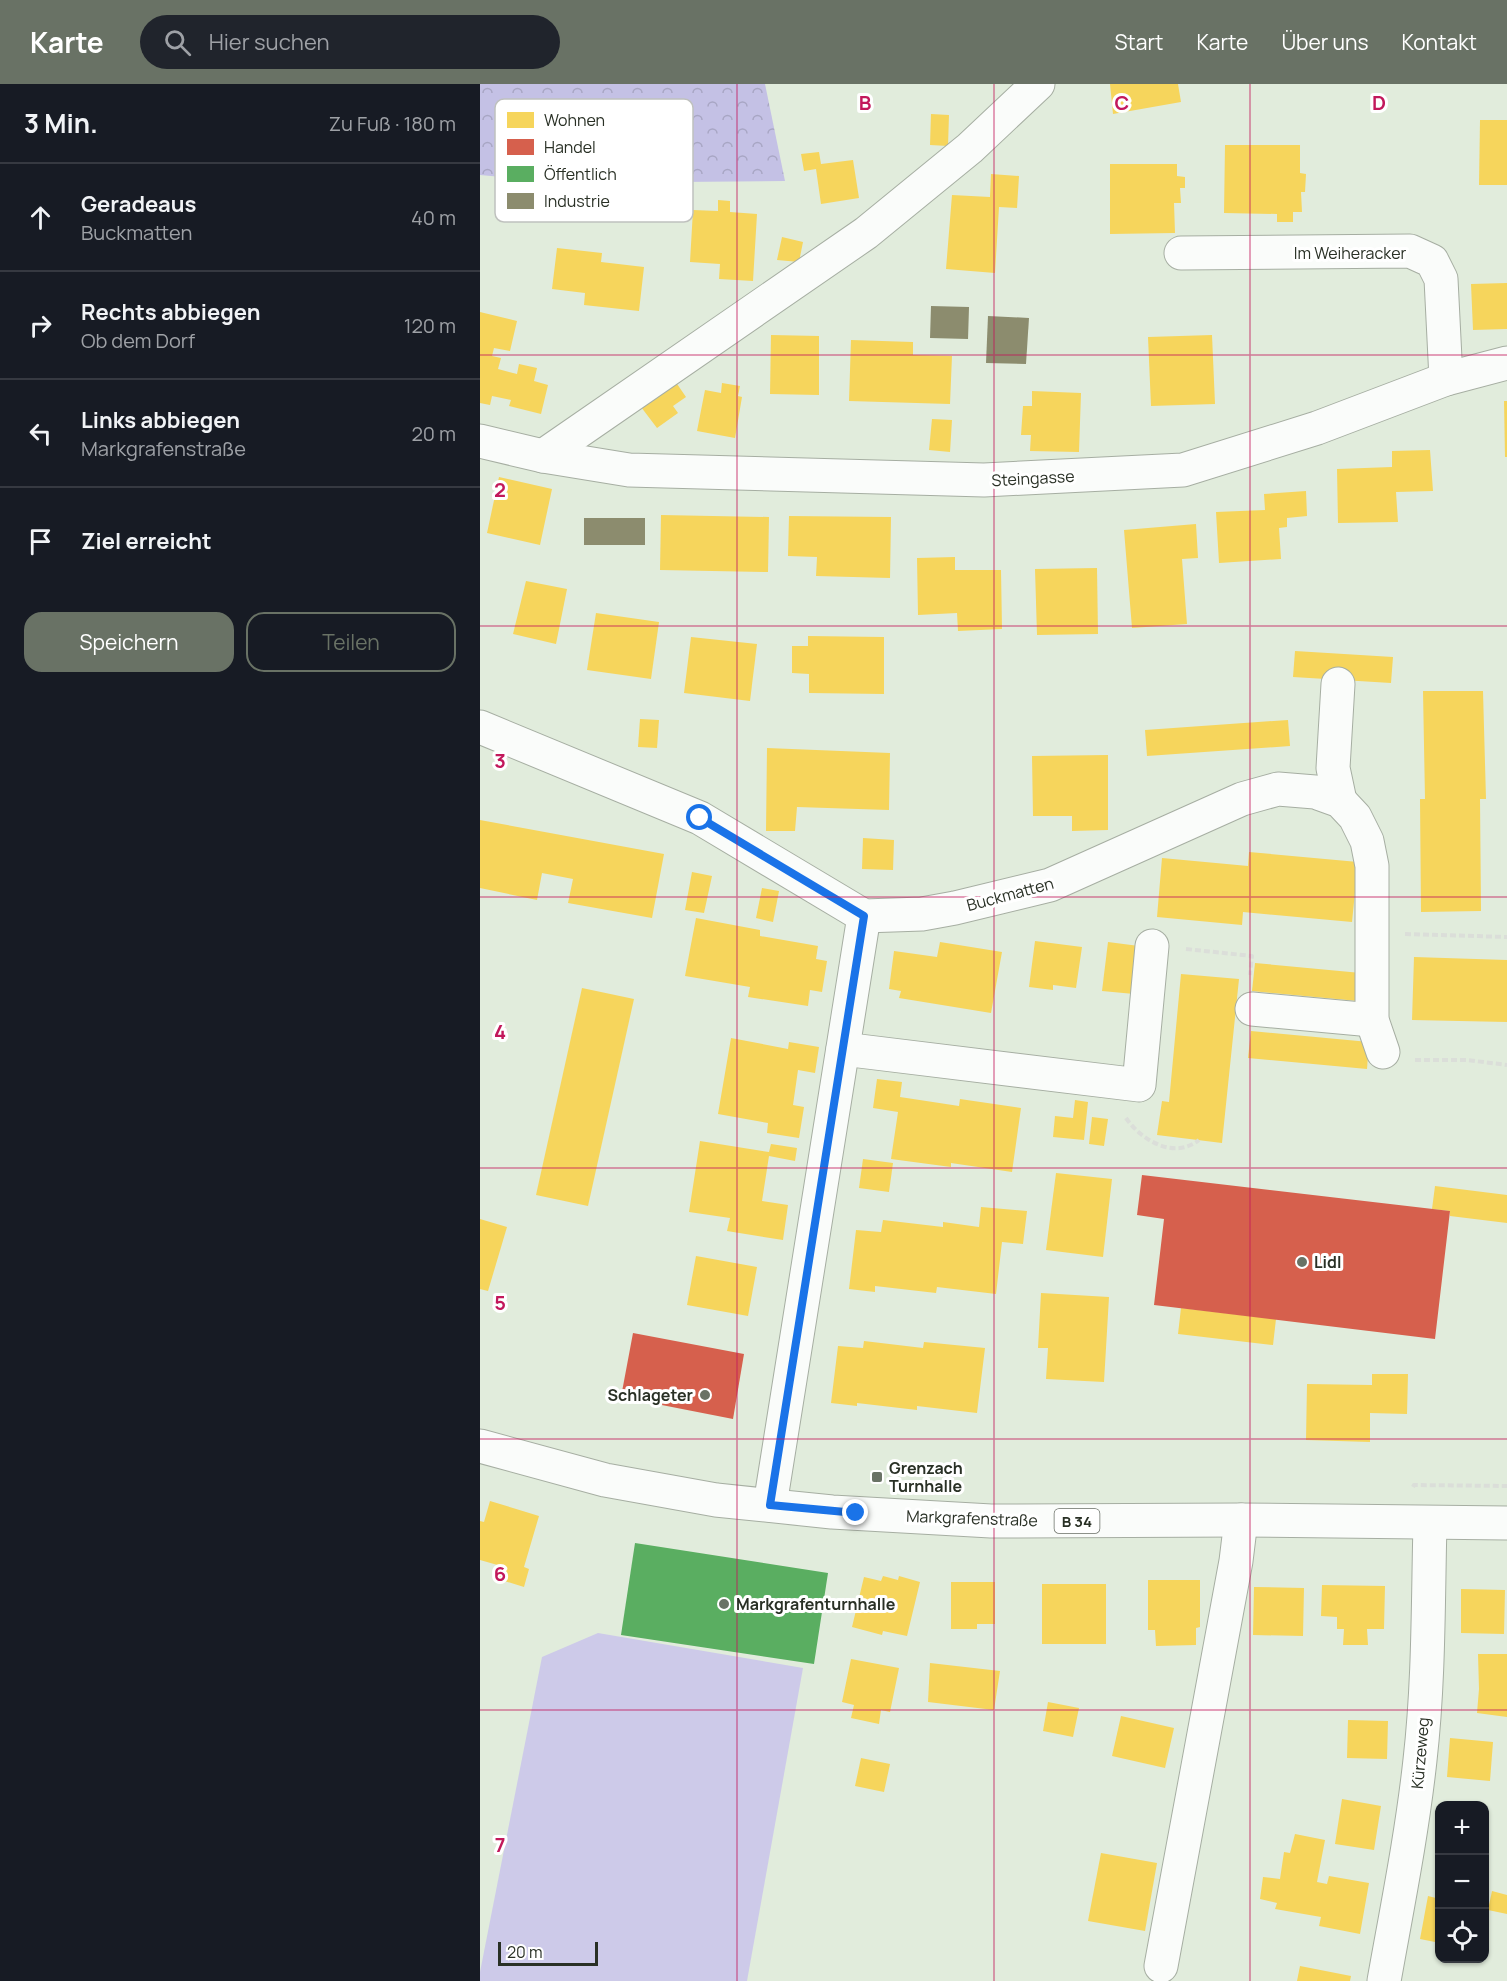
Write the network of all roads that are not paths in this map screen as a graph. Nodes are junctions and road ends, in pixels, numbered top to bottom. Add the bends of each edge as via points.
1 (1038, 84) edge
2 (1181, 253) dead end
3 (1507, 363) edge
4 (1446, 379) junction
5 (480, 441) edge
6 (543, 456) junction
7 (1338, 684) dead end
8 (480, 727) edge
9 (1340, 801) junction
10 (864, 916) junction
11 (1152, 946) road end
12 (1252, 1010) road end
13 (1372, 1020) junction
14 (843, 1049) junction
15 (1383, 1052) road end
16 (480, 1446) edge
17 (770, 1505) junction
18 (1241, 1520) junction
19 (1430, 1523) junction
20 (1507, 1523) edge
21 (1161, 1966) dead end
22 (1384, 1981) edge

1 - 6 street via 970,148 866,233
2 - 4 street, Im Weiheracker via 1410,251 1432,261 1441,279
3 - 4 street, Steingasse
4 - 6 street, Steingasse via 1317,428 1183,470 984,480 629,470
5 - 6 street, Steingasse
7 - 9 street via 1333,768
8 - 10 street via 700,818
9 - 10 street, Buckmatten via 1315,792 1278,789 1242,799 1050,885 955,909
9 - 13 street via 1355,817 1367,841 1372,866
10 - 14 street
11 - 14 street via 1139,1085
12 - 13 street
13 - 15 street
14 - 17 street
16 - 17 street, Markgrafenstraße / B 34 via 605,1480 716,1500
17 - 18 street, Markgrafenstraße / B 34 via 992,1521
18 - 19 street, Markgrafenstraße / B 34
18 - 21 street
19 - 20 street, Markgrafenstraße / B 34
19 - 22 street, Kürzeweg via 1420,1758

